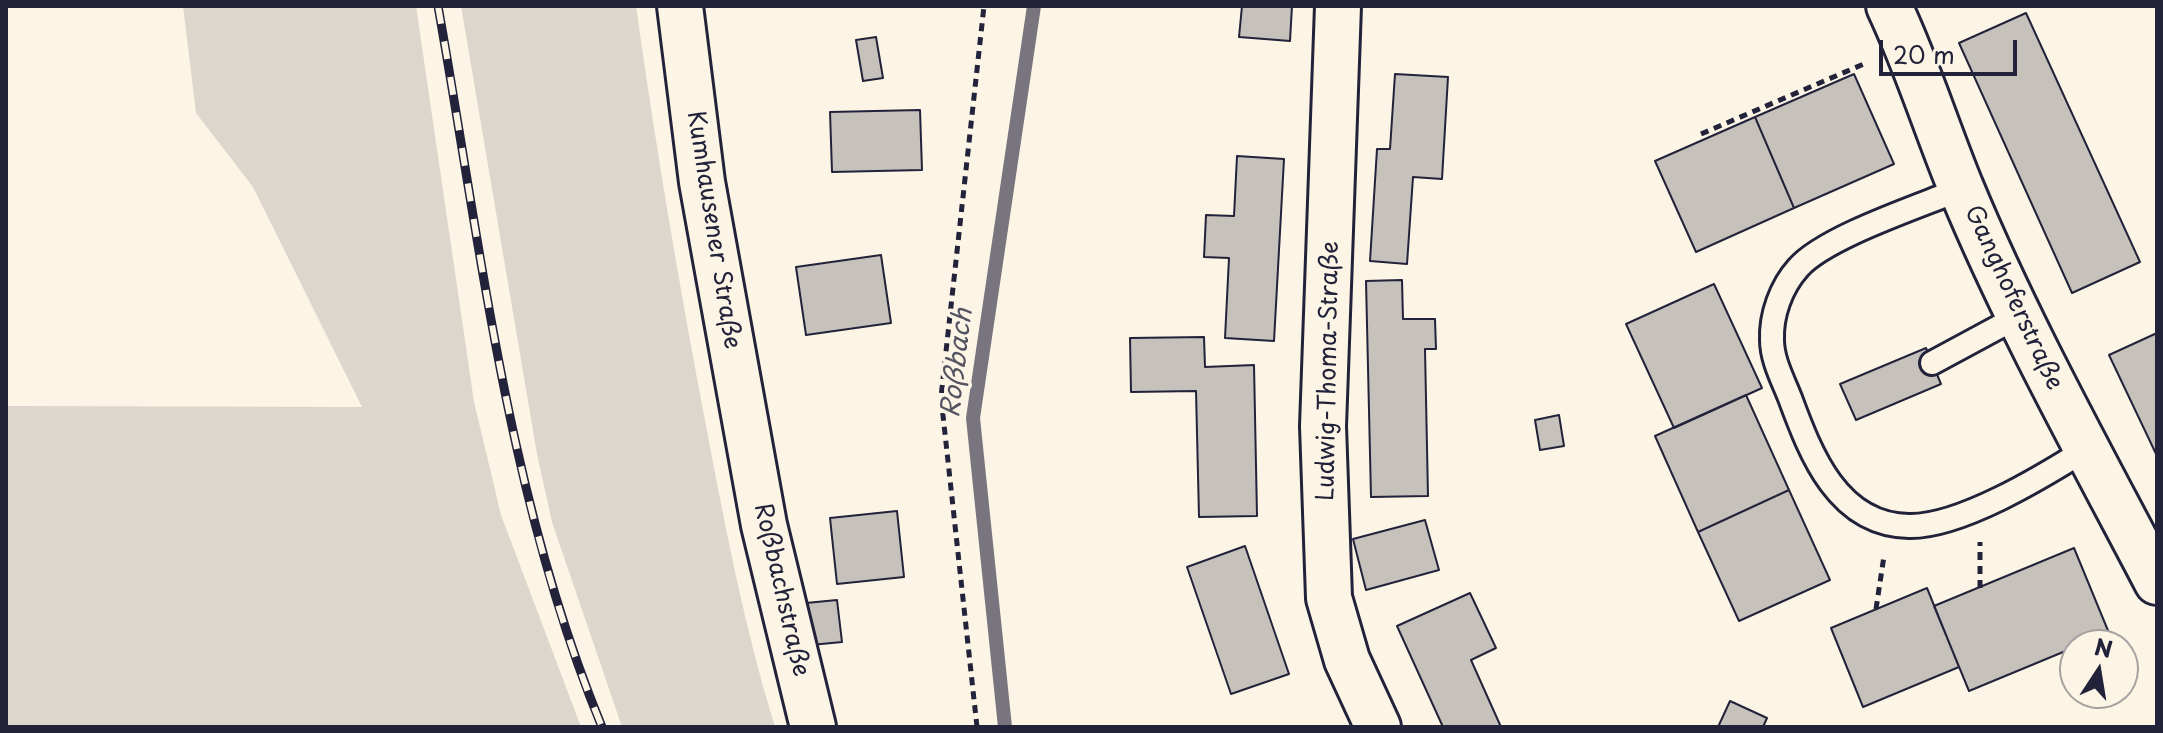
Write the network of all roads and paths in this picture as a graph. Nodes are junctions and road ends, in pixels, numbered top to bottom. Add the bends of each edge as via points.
1 (680, 6) edge
2 (984, 6) edge
3 (1338, 6) edge
4 (1889, 6) edge
5 (1908, 45) junction
6 (1701, 134) dead end
7 (1961, 189) junction
8 (2021, 315) junction
9 (1932, 363) dead end
10 (2085, 450) junction
11 (751, 453) joint
12 (1888, 524) junction
13 (2157, 582) edge
14 (1876, 609) dead end
15 (813, 727) edge
16 (977, 727) edge
17 (1378, 727) edge

1 - 11 street, Kumhausener Straße via 702,182
2 - 16 path via 941,397
3 - 17 street, Ludwig-Thoma-Straße via 1323,426 1329,598 1347,660
4 - 5 street, Ganghoferstraße
5 - 6 path
5 - 7 street, Ganghoferstraße
7 - 8 street, Ganghoferstraße
7 - 12 lane via 1810,256 1777,303 1772,341 1778,366 1819,465 1837,494 1855,510
8 - 9 lane
8 - 10 street, Ganghoferstraße
10 - 12 lane via 2032,484 1937,524
10 - 13 street, Ganghoferstraße
11 - 15 street, Roßbachstraße
12 - 14 path

